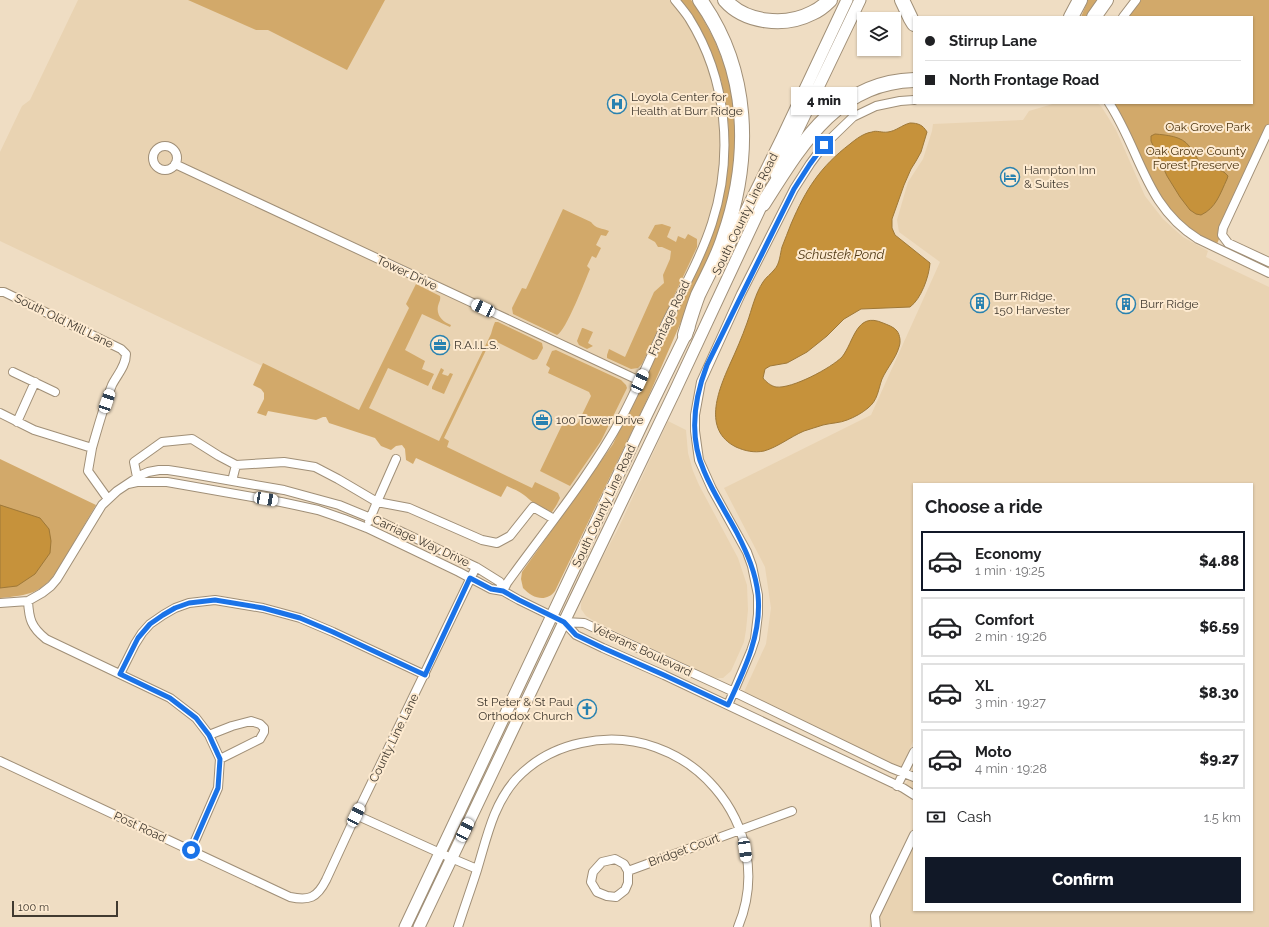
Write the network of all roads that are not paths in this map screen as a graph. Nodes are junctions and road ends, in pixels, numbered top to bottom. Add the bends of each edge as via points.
1 (675, 0) edge
2 (700, 0) edge
3 (725, 0) edge
4 (830, 0) edge
5 (848, 0) edge
6 (860, 0) edge
7 (902, 0) edge
8 (1080, 0) edge
9 (1106, 0) edge
10 (1136, 0) edge
11 (1072, 16) edge
12 (1095, 16) edge
13 (1124, 16) edge
14 (913, 22) edge
15 (913, 80) edge
16 (913, 100) edge
17 (1110, 104) edge
18 (1269, 129) edge
19 (175, 164) dead end
20 (762, 204) junction
21 (1269, 262) edge
22 (1269, 273) edge
23 (0, 292) edge
24 (685, 335) junction
25 (12, 372) dead end
26 (640, 381) junction
27 (35, 382) junction
28 (55, 392) dead end
29 (0, 413) edge
30 (17, 422) junction
31 (92, 448) junction
32 (396, 459) dead end
33 (236, 465) junction
34 (193, 474) junction
35 (137, 477) junction
36 (232, 481) junction
37 (128, 484) junction
38 (191, 486) junction
39 (108, 498) junction
40 (321, 500) junction
41 (377, 502) junction
42 (318, 510) junction
43 (371, 518) junction
44 (554, 519) junction
45 (367, 528) junction
46 (476, 567) junction
47 (470, 578) junction
48 (503, 591) junction
49 (28, 601) junction
50 (0, 603) edge
51 (552, 617) junction
52 (564, 622) junction
53 (120, 674) junction
54 (425, 675) junction
55 (734, 692) junction
56 (728, 705) junction
57 (209, 735) junction
58 (913, 754) edge
59 (220, 759) junction
60 (0, 762) edge
61 (904, 773) junction
62 (913, 777) edge
63 (897, 786) junction
64 (913, 794) edge
65 (792, 811) dead end
66 (356, 815) junction
67 (740, 830) junction
68 (913, 837) edge
69 (191, 850) junction
70 (440, 853) junction
71 (451, 858) junction
72 (478, 869) junction
73 (628, 871) junction
74 (302, 900) joint
75 (405, 927) edge
76 (419, 927) edge
77 (458, 927) edge
78 (738, 927) edge
79 (876, 927) edge

1 - 26 street, Frontage Road via 689,17 709,58 718,85 722,108 724,163 717,205 706,238
2 - 24 highway via 718,28 738,87 742,152 736,198 724,237 694,306
3 - 4 highway via 745,15 774,21 812,14
5 - 24 main road, South County Line Road
6 - 20 main road, South County Line Road
7 - 14 highway
8 - 11 highway
9 - 12 highway
10 - 13 street
15 - 20 highway via 871,89 832,112 802,144
16 - 55 street via 876,106 853,117 824,145 794,189 741,294 701,382 694,431 699,460 747,552 758,595 755,639
17 - 22 street via 1153,192 1171,218 1189,234
18 - 21 street via 1222,235 1228,243
19 - 26 street, Tower Drive
20 - 52 main road, South County Line Road
23 - 31 street, South Old Mill Lane via 81,329 126,354 123,366 112,385
24 - 51 main road, South County Line Road
25 - 27 street
26 - 44 street, Frontage Road via 594,462
27 - 28 street
27 - 30 street
29 - 30 street
30 - 31 street
31 - 39 street via 88,471
32 - 41 street
33 - 35 street via 192,439 162,442 134,462
33 - 36 street
33 - 41 street via 284,462 315,467
34 - 35 street, Carriage Way Drive via 163,470
34 - 36 street, Carriage Way Drive
34 - 38 street
35 - 37 street, Carriage Way Drive
36 - 40 street, Carriage Way Drive via 284,490
37 - 38 street, Carriage Way Drive via 167,482
37 - 39 street, Carriage Way Drive
38 - 42 street, Carriage Way Drive
39 - 49 street, Carriage Way Drive via 57,579
40 - 42 street
40 - 43 street, Carriage Way Drive
41 - 43 street
41 - 44 street via 409,508 482,540 497,543 510,536 533,507
42 - 45 street, Carriage Way Drive
43 - 45 street
43 - 46 street, Carriage Way Drive
44 - 48 street, Frontage Road
45 - 47 street, Carriage Way Drive
46 - 47 street, County Line Lane
46 - 48 street, Carriage Way Drive via 500,582
47 - 48 street, Carriage Way Drive via 491,589
47 - 54 street, County Line Lane
48 - 51 street
49 - 50 street, Carriage Way Drive
49 - 53 street via 31,623 46,639
51 - 52 street
51 - 70 main road, South County Line Road
52 - 55 street, Veterans Boulevard via 584,623
52 - 56 street, Veterans Boulevard via 576,635
52 - 71 main road, South County Line Road
53 - 54 street via 138,638 150,624 175,608 189,603 215,600 263,608 300,618
53 - 57 street via 170,698 196,718
54 - 66 street, County Line Lane
55 - 56 street
55 - 61 street, Veterans Boulevard
56 - 63 street, Veterans Boulevard
57 - 59 street
57 - 59 street via 251,721 264,728 260,739
58 - 61 street
59 - 69 street via 218,788
60 - 69 street, Post Road
61 - 62 street, Veterans Boulevard
61 - 63 street
63 - 64 street, Veterans Boulevard
65 - 67 street, Bridget Court
66 - 70 street
66 - 74 street, County Line Lane via 322,889 316,895
67 - 72 street via 718,791 702,774 681,759 638,742 594,740 567,746 548,755 516,779 493,816
67 - 73 street, Bridget Court
67 - 78 street via 748,876 746,900
68 - 79 street via 875,916
69 - 74 street, Post Road via 290,897
70 - 71 street
70 - 75 main road, South County Line Road
71 - 72 street
71 - 76 main road, South County Line Road
72 - 77 street
73 - 73 street via 624,864 615,860 602,862 593,872 591,882 597,892 616,897 625,890

